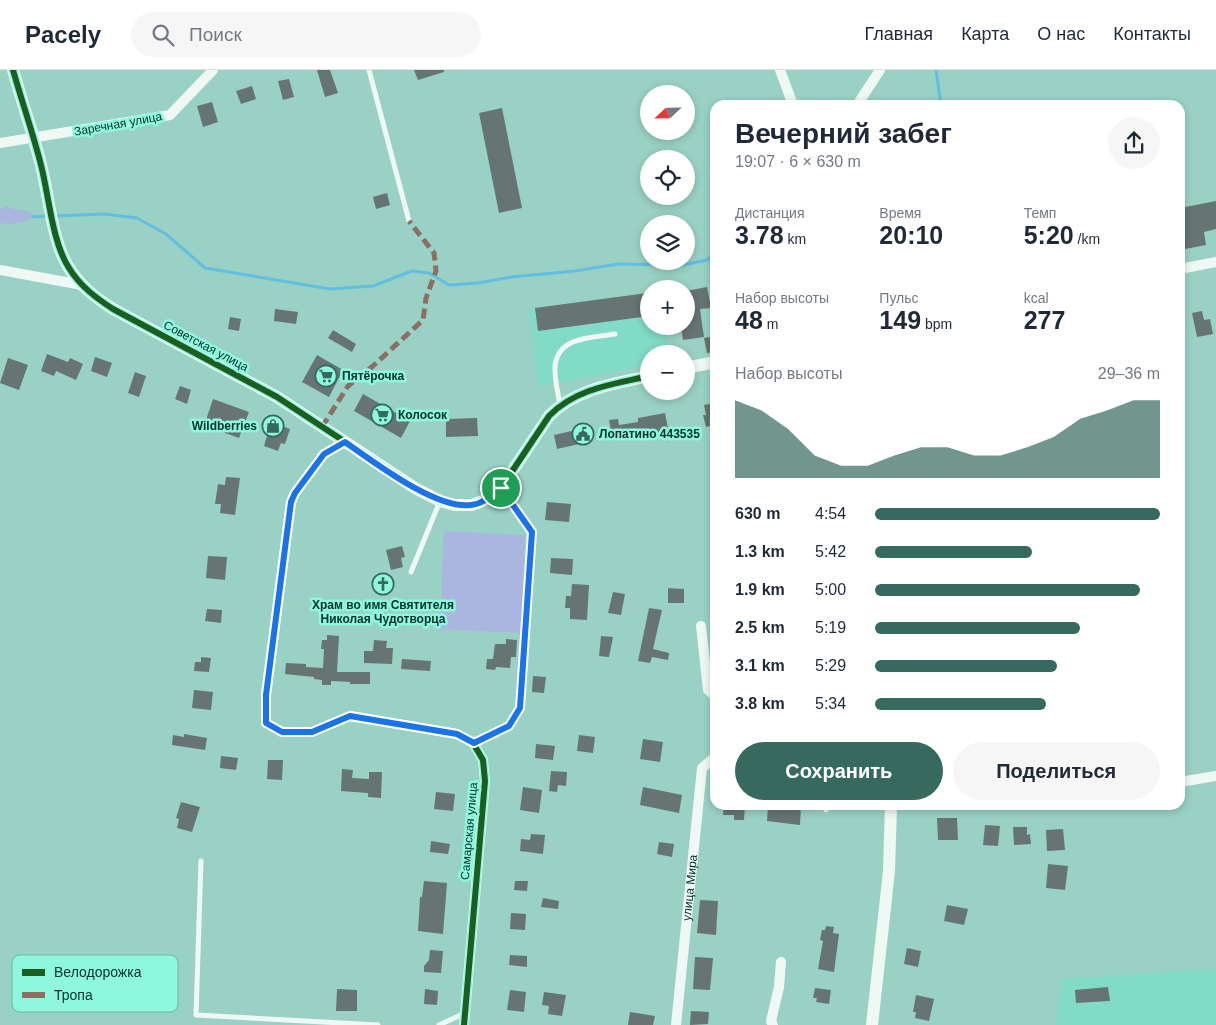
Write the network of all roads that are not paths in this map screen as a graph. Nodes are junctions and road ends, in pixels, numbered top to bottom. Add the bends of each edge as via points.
1 (13, 70) edge
2 (214, 70) edge
3 (369, 70) edge
4 (780, 70) edge
5 (880, 70) edge
6 (791, 100) edge
7 (860, 100) edge
8 (33, 139) junction
9 (0, 143) edge
10 (409, 221) dead end
11 (1216, 262) edge
12 (1185, 268) edge
13 (0, 270) edge
14 (82, 285) junction
15 (615, 334) dead end
16 (710, 363) edge
17 (695, 366) edge
18 (640, 378) edge
19 (560, 405) junction
20 (345, 442) junction
21 (501, 488) junction
22 (440, 501) junction
23 (411, 572) dead end
24 (701, 626) dead end
25 (710, 692) edge
26 (474, 743) junction
27 (710, 761) edge
28 (1216, 776) edge
29 (1185, 781) edge
30 (891, 810) edge
31 (201, 861) dead end
32 (780, 962) dead end
33 (465, 1013) junction
34 (378, 1025) edge
35 (439, 1025) edge
36 (464, 1025) edge
37 (676, 1025) edge
38 (772, 1025) edge
39 (872, 1025) edge

1 - 8 street, Советская улица
2 - 8 street, Заречная улица via 170,115
3 - 10 lane
4 - 6 street
5 - 7 street
8 - 9 street
8 - 14 street, Советская улица via 59,246 68,267
11 - 12 street
13 - 14 street, Советская улица
14 - 20 street, Советская улица via 113,309 277,397
15 - 19 lane via 570,342 562,348 555,367
16 - 17 street
18 - 19 street via 588,391
19 - 21 street via 548,416
20 - 22 street, Советская улица
20 - 26 street via 324,454 291,502 266,695 266,723 282,732 312,732 350,716 457,734
21 - 22 street, Советская улица via 472,505
21 - 26 lane via 532,532 520,708 509,726
22 - 23 lane
24 - 25 street
26 - 33 street, Самарская улица via 483,760 485,781
27 - 37 street, улица Мира via 702,768
28 - 29 street
30 - 39 street via 889,871
31 - 34 lane via 196,1015
32 - 38 street
33 - 35 lane
33 - 36 street, Самарская улица

